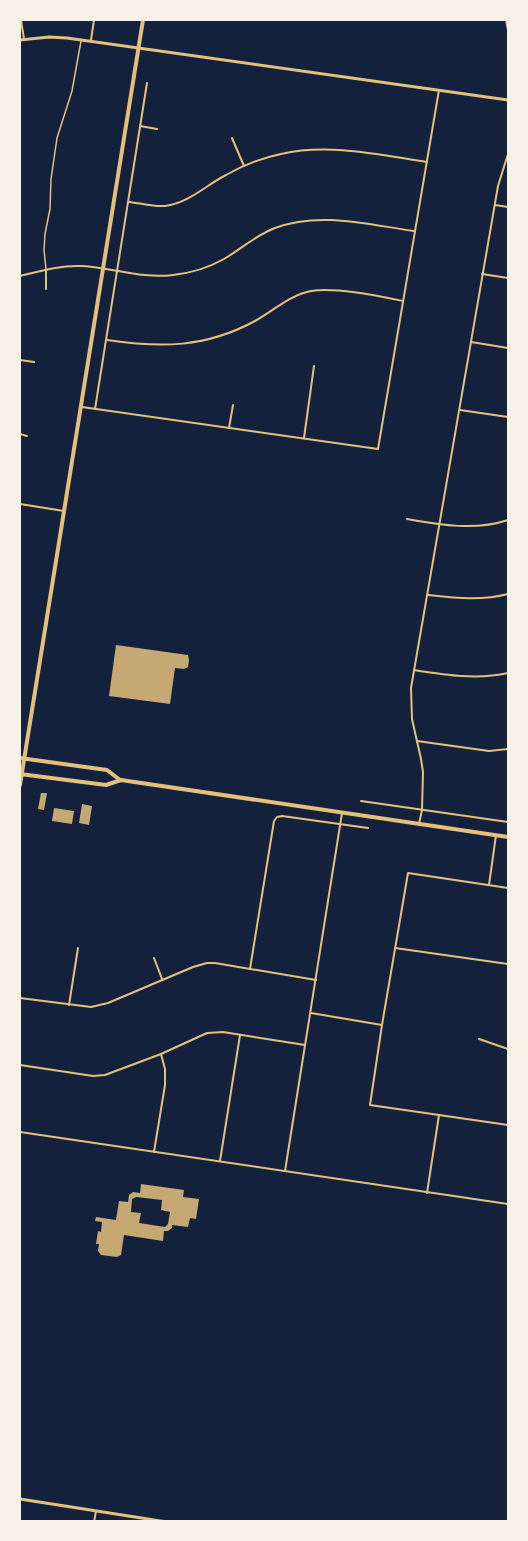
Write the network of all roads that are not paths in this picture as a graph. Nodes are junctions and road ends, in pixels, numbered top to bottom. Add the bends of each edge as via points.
1 (21, 20) edge
2 (94, 20) edge
3 (143, 20) edge
4 (506, 20) edge
5 (508, 30) edge
6 (22, 39) edge
7 (82, 40) junction
8 (91, 42) junction
9 (138, 48) junction
10 (147, 82) dead end
11 (439, 90) junction
12 (508, 100) edge
13 (140, 126) junction
14 (157, 129) dead end
15 (232, 138) dead end
16 (508, 154) edge
17 (427, 162) junction
18 (244, 166) junction
19 (128, 202) junction
20 (495, 205) junction
21 (508, 207) edge
22 (414, 231) junction
23 (103, 269) junction
24 (46, 270) junction
25 (117, 271) junction
26 (482, 274) junction
27 (20, 276) edge
28 (508, 278) edge
29 (46, 289) dead end
30 (403, 301) junction
31 (106, 340) junction
32 (471, 342) junction
33 (508, 348) edge
34 (20, 360) edge
35 (34, 362) dead end
36 (315, 366) dead end
37 (233, 405) dead end
38 (80, 407) junction
39 (95, 409) junction
40 (460, 410) junction
41 (508, 417) edge
42 (229, 428) junction
43 (20, 434) edge
44 (27, 436) dead end
45 (304, 438) junction
46 (20, 504) edge
47 (64, 511) junction
48 (407, 519) dead end
49 (508, 520) edge
50 (439, 524) junction
51 (508, 594) edge
52 (428, 595) junction
53 (414, 670) junction
54 (508, 673) edge
55 (417, 741) junction
56 (508, 749) edge
57 (22, 758) edge
58 (20, 774) edge
59 (121, 780) junction
60 (20, 785) edge
61 (361, 801) dead end
62 (422, 810) junction
63 (342, 813) junction
64 (508, 822) edge
65 (340, 824) junction
66 (419, 824) junction
67 (368, 828) dead end
68 (496, 835) junction
69 (508, 837) edge
70 (489, 885) junction
71 (508, 888) edge
72 (78, 948) dead end
73 (395, 948) junction
74 (154, 958) dead end
75 (508, 964) edge
76 (250, 969) junction
77 (162, 979) junction
78 (316, 980) junction
79 (20, 998) edge
80 (69, 1005) junction
81 (310, 1013) junction
82 (382, 1024) junction
83 (240, 1035) junction
84 (478, 1039) dead end
85 (305, 1045) junction
86 (508, 1049) edge
87 (160, 1054) junction
88 (20, 1065) edge
89 (439, 1115) junction
90 (508, 1125) edge
91 (20, 1132) edge
92 (154, 1152) junction
93 (220, 1161) junction
94 (285, 1171) junction
95 (427, 1192) junction
96 (508, 1203) edge
97 (20, 1499) edge
98 (96, 1511) junction
99 (94, 1521) edge
100 (162, 1521) edge
101 (167, 1521) edge

1 - 6 street
2 - 8 street
3 - 9 main road
4 - 5 street
6 - 7 street
7 - 8 street
7 - 24 lane via 57,138 44,250
8 - 9 street
9 - 11 street
9 - 23 main road
10 - 13 street
11 - 12 street
11 - 17 street
13 - 14 street
13 - 19 street
15 - 18 street
16 - 20 street
17 - 18 street via 334,149 281,154
17 - 22 street
18 - 19 street via 174,204
19 - 25 street
20 - 21 street
20 - 26 street
22 - 25 street via 312,220 275,228 199,270 159,277
22 - 30 street
23 - 24 street via 73,266
23 - 25 street
23 - 38 main road
24 - 27 street
24 - 29 street
25 - 31 street
26 - 28 street
26 - 32 street
30 - 31 street via 330,290 309,291 241,328 208,340 169,346
30 - 45 street via 378,449
31 - 39 street
32 - 33 street
32 - 40 street
34 - 35 street
36 - 45 street
37 - 42 street
38 - 39 street
38 - 47 main road
39 - 42 street
40 - 41 street
40 - 50 street
42 - 45 street
43 - 44 street
46 - 47 street
47 - 57 main road
48 - 50 street
49 - 50 street via 475,526
50 - 52 street
51 - 52 street via 464,599
52 - 53 street
53 - 54 street via 470,677
53 - 55 street via 411,709
55 - 56 street via 489,751
55 - 62 street via 423,772
57 - 58 main road
57 - 59 main road via 107,770
58 - 59 main road via 106,785
58 - 60 main road
59 - 63 main road
61 - 62 street
62 - 64 street
62 - 66 street
63 - 65 street
63 - 66 main road
65 - 67 street
65 - 76 street via 276,817
65 - 78 street
66 - 68 main road
68 - 69 main road
68 - 70 street
70 - 71 street
70 - 73 street via 408,873
72 - 80 street
73 - 75 street
73 - 82 street
74 - 77 street
76 - 77 street via 207,963
76 - 78 street
77 - 80 street via 108,1003 91,1007
78 - 81 street
79 - 80 street
81 - 82 street
81 - 85 street
82 - 89 street via 370,1106
83 - 85 street
83 - 87 street via 207,1033
83 - 93 street
84 - 86 street
85 - 94 street
87 - 88 street via 99,1076
87 - 92 street via 165,1085
89 - 90 street
89 - 95 street
91 - 92 street
92 - 93 street
93 - 94 street
94 - 95 street
95 - 96 street
97 - 98 street
98 - 99 street
98 - 100 street
100 - 101 street

